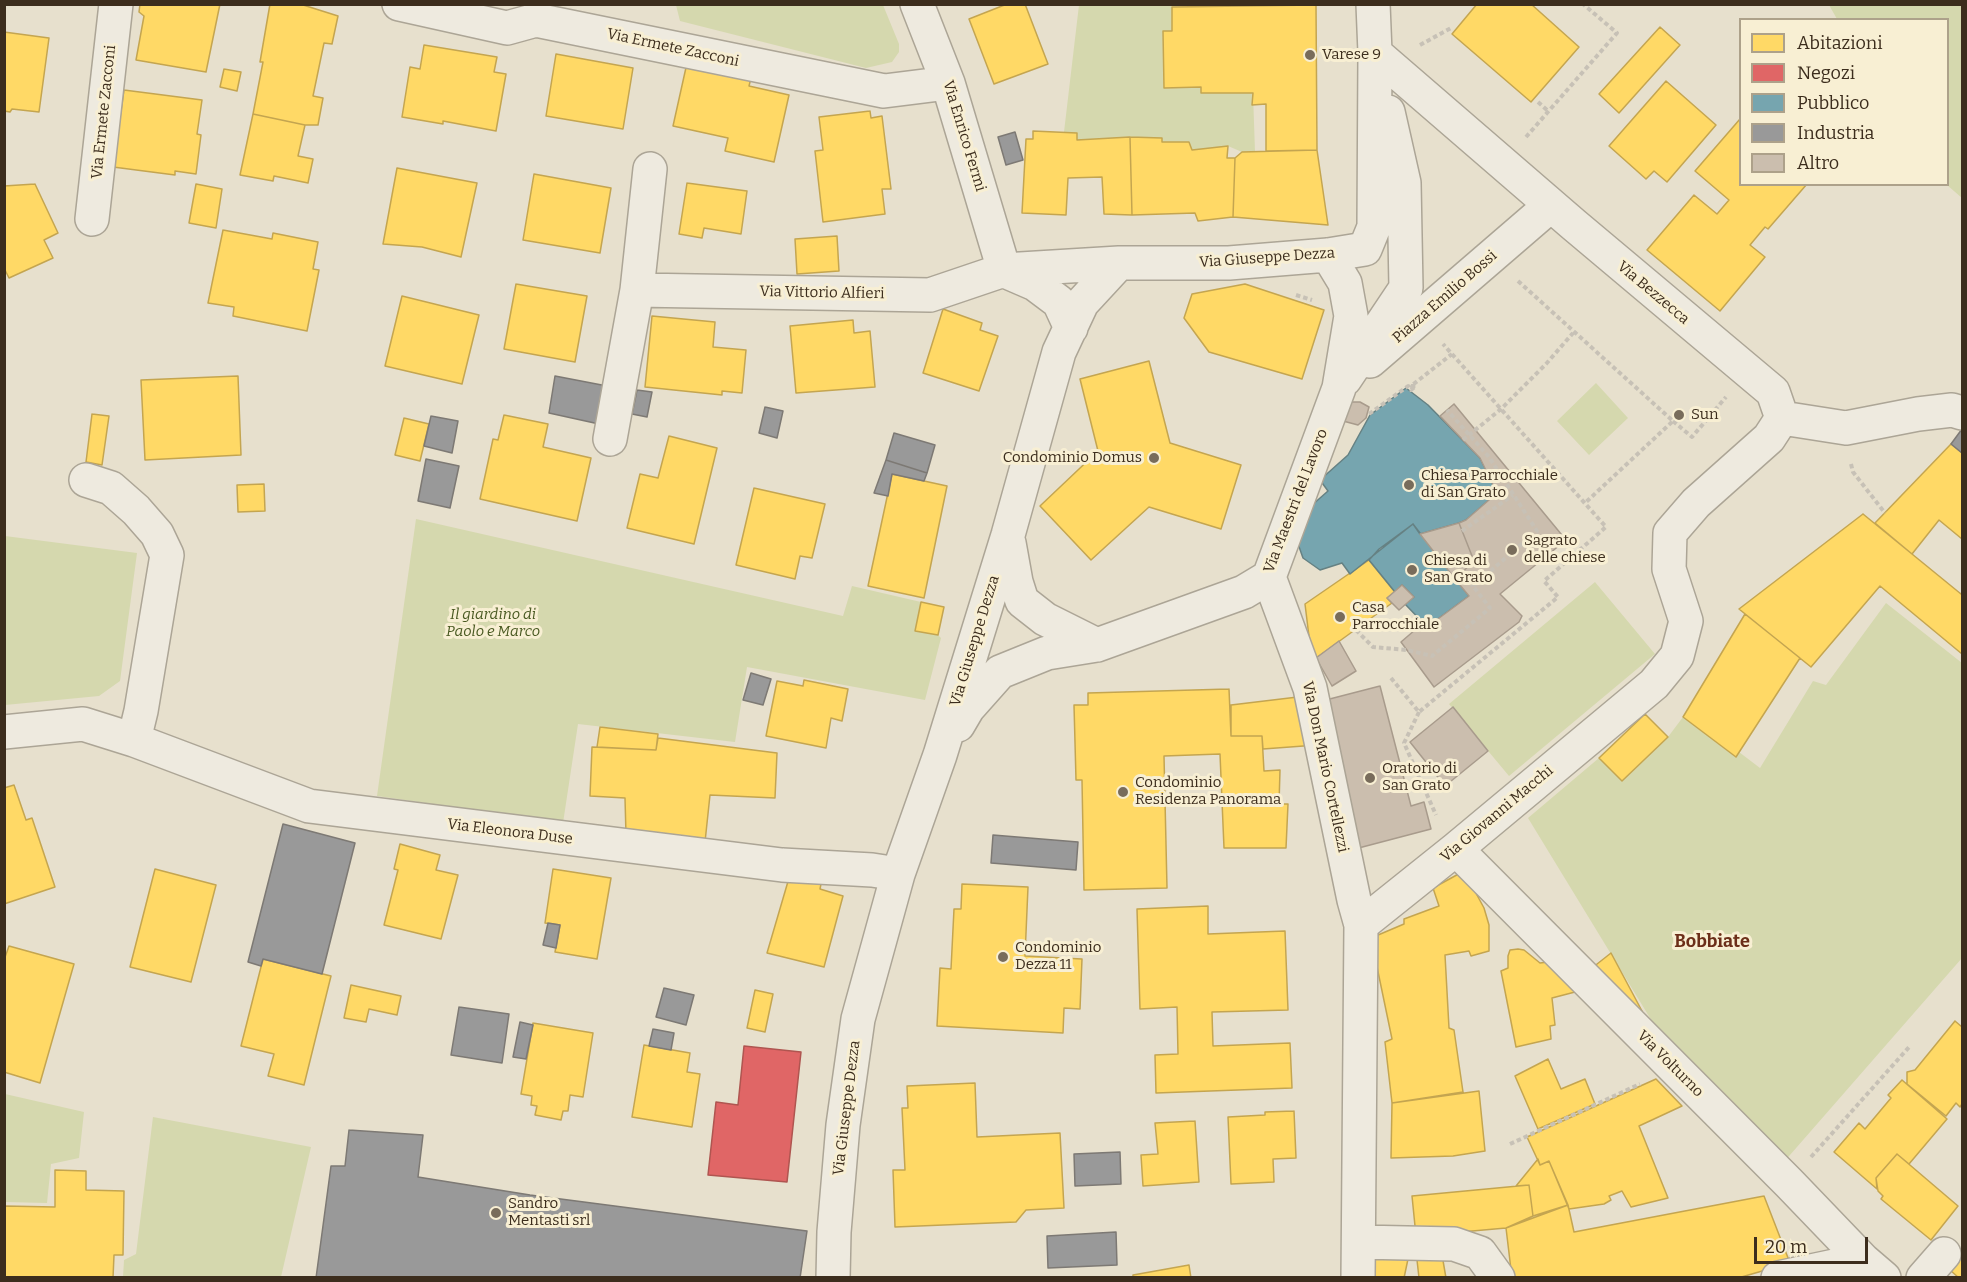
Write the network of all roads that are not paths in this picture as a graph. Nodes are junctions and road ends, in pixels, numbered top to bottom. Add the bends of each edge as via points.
1 (116, 4) edge
2 (399, 4) edge
3 (917, 4) edge
4 (1373, 4) edge
5 (1375, 53) junction
6 (948, 82) junction
7 (650, 169) dead end
8 (1551, 205) junction
9 (92, 219) dead end
10 (1328, 255) junction
11 (1119, 262) junction
12 (1004, 270) junction
13 (637, 290) junction
14 (1071, 328) junction
15 (1339, 388) junction
16 (1962, 413) edge
17 (1782, 418) junction
18 (610, 439) dead end
19 (86, 480) dead end
20 (1008, 535) junction
21 (1269, 577) junction
22 (1097, 645) junction
23 (4, 732) edge
24 (134, 740) junction
25 (940, 755) junction
26 (1456, 849) junction
27 (898, 874) junction
28 (1361, 925) junction
29 (1359, 1242) junction
30 (1874, 1269) edge
31 (833, 1278) edge
32 (1358, 1278) edge
33 (1498, 1278) edge
34 (1778, 1278) edge

1 - 9 street, Via Ermete Zacconi
2 - 6 street, Via Ermete Zacconi via 507,28 536,20 884,92
3 - 6 street, Via Enrico Fermi
4 - 5 street
5 - 8 street, Via Bezzecca
5 - 10 street, Via Giuseppe Dezza via 1374,226 1365,249
5 - 15 street via 1404,183 1406,288
6 - 12 street, Via Enrico Fermi
7 - 13 street
8 - 15 street, Piazza Emilio Bossi via 1437,316
8 - 17 street, Via Bezzecca via 1773,392
10 - 11 street, Via Giuseppe Dezza via 1229,263
10 - 15 street via 1345,283 1351,316
11 - 12 street, Via Vittorio Alfieri
11 - 14 street, Via Giuseppe Dezza via 1082,303
12 - 13 street, Via Vittorio Alfieri via 930,294
12 - 14 street via 1035,284 1059,302
13 - 18 street
14 - 20 street, Via Giuseppe Dezza via 1059,352
15 - 21 street, Via Maestri del Lavoro
16 - 17 street via 1952,410 1918,414 1846,428
17 - 26 street, Via Giovanni Macchi via 1769,438 1696,502 1670,532 1669,569 1686,621 1677,656 1653,684
19 - 24 street via 111,488 136,510 157,534 167,555
20 - 22 street via 1022,601 1045,620
20 - 25 street, Via Giuseppe Dezza
21 - 22 street, Via Maestri del Lavoro via 1245,592
21 - 28 street, Via Don Mario Cortellezzi via 1310,688
22 - 25 street, Via Maestri del Lavoro via 1047,653 1000,672 968,708
23 - 24 street, Via Eleonora Duse via 83,724
24 - 27 street, Via Eleonora Duse via 309,806 782,866
25 - 27 street, Via Giuseppe Dezza
26 - 28 street, Via Giovanni Macchi
26 - 30 street, Via Volturno
27 - 31 street, Via Giuseppe Dezza via 858,1019 843,1125
28 - 29 street
29 - 32 street
29 - 33 street via 1454,1244 1480,1253
30 - 34 street

